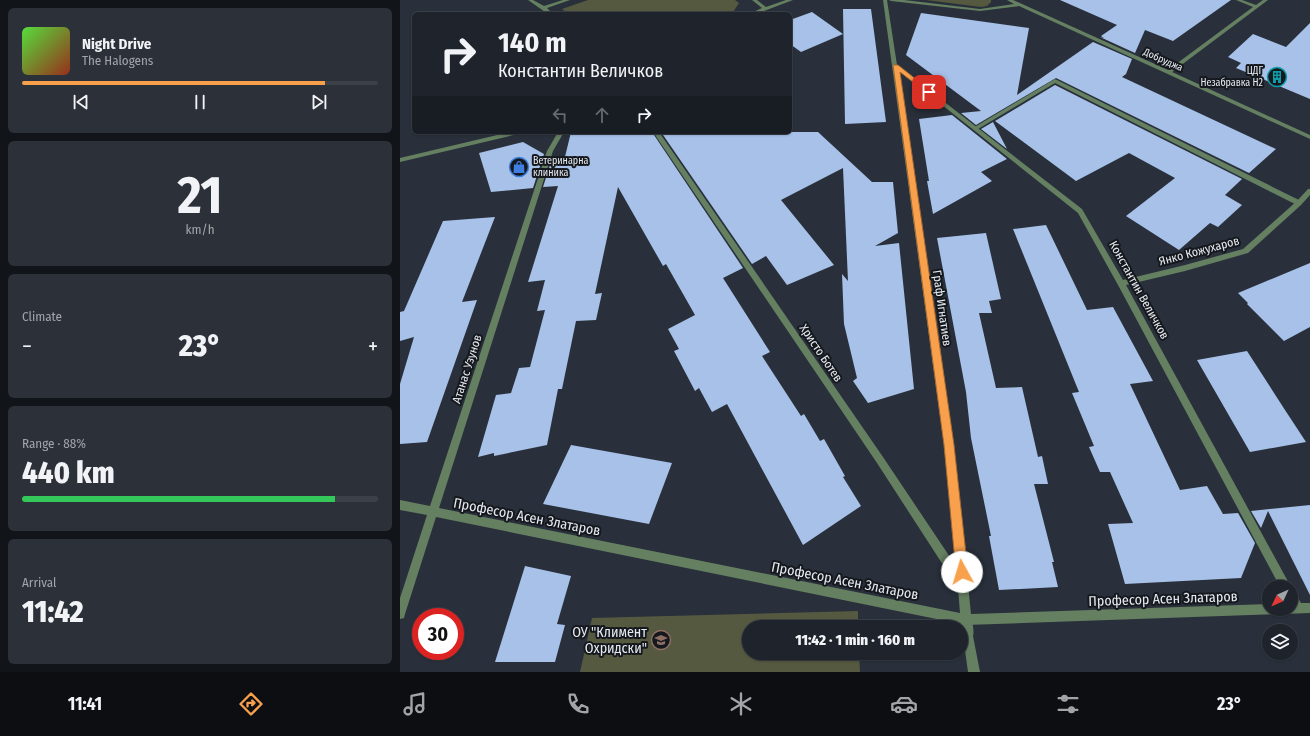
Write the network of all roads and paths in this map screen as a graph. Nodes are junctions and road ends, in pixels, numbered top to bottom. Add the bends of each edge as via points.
1 (530, 0) edge
2 (568, 0) edge
3 (754, 0) edge
4 (791, 0) edge
5 (885, 0) edge
6 (891, 0) edge
7 (1009, 0) edge
8 (1238, 0) edge
9 (1266, 0) edge
10 (1018, 5) junction
11 (1256, 7) junction
12 (544, 8) junction
13 (766, 9) junction
14 (549, 12) edge
15 (757, 12) edge
16 (896, 66) junction
17 (1169, 72) junction
18 (976, 128) junction
19 (510, 134) edge
20 (560, 134) edge
21 (657, 134) edge
22 (1310, 137) edge
23 (400, 160) edge
24 (1310, 191) edge
25 (1299, 203) junction
26 (1121, 283) junction
27 (400, 506) edge
28 (434, 512) junction
29 (1282, 580) edge
30 (964, 588) junction
31 (1310, 608) edge
32 (1298, 609) edge
33 (1262, 610) edge
34 (400, 614) edge
35 (966, 620) junction
36 (968, 636) edge
37 (974, 672) edge

1 - 12 street
2 - 12 street
3 - 13 street
4 - 13 street
5 - 16 street, Граф Игнатиев
6 - 10 street via 980,10
7 - 10 street, Добруджа
8 - 11 street
9 - 11 street
10 - 17 street, Добруджа
11 - 17 street
12 - 14 street
13 - 15 street
16 - 18 street, Константин Величков
16 - 30 street, Граф Игнатиев via 949,445
17 - 22 street, Добруджа
18 - 25 street via 1055,81
18 - 26 street, Константин Величков via 1080,211
19 - 23 street
20 - 28 street, Атанас Узунов via 550,151
21 - 30 street, Христо Ботев via 880,460
24 - 25 street, Янко Кожухаров
25 - 26 street, Янко Кожухаров via 1245,252
26 - 29 street, Константин Величков
27 - 28 street, Професор Асен Златаров
28 - 34 street, Атанас Узунов
28 - 35 street, Професор Асен Златаров
30 - 35 street, Граф Игнатиев
31 - 32 street, Професор Асен Златаров
33 - 35 street, Професор Асен Златаров
36 - 37 street, Граф Игнатиев

